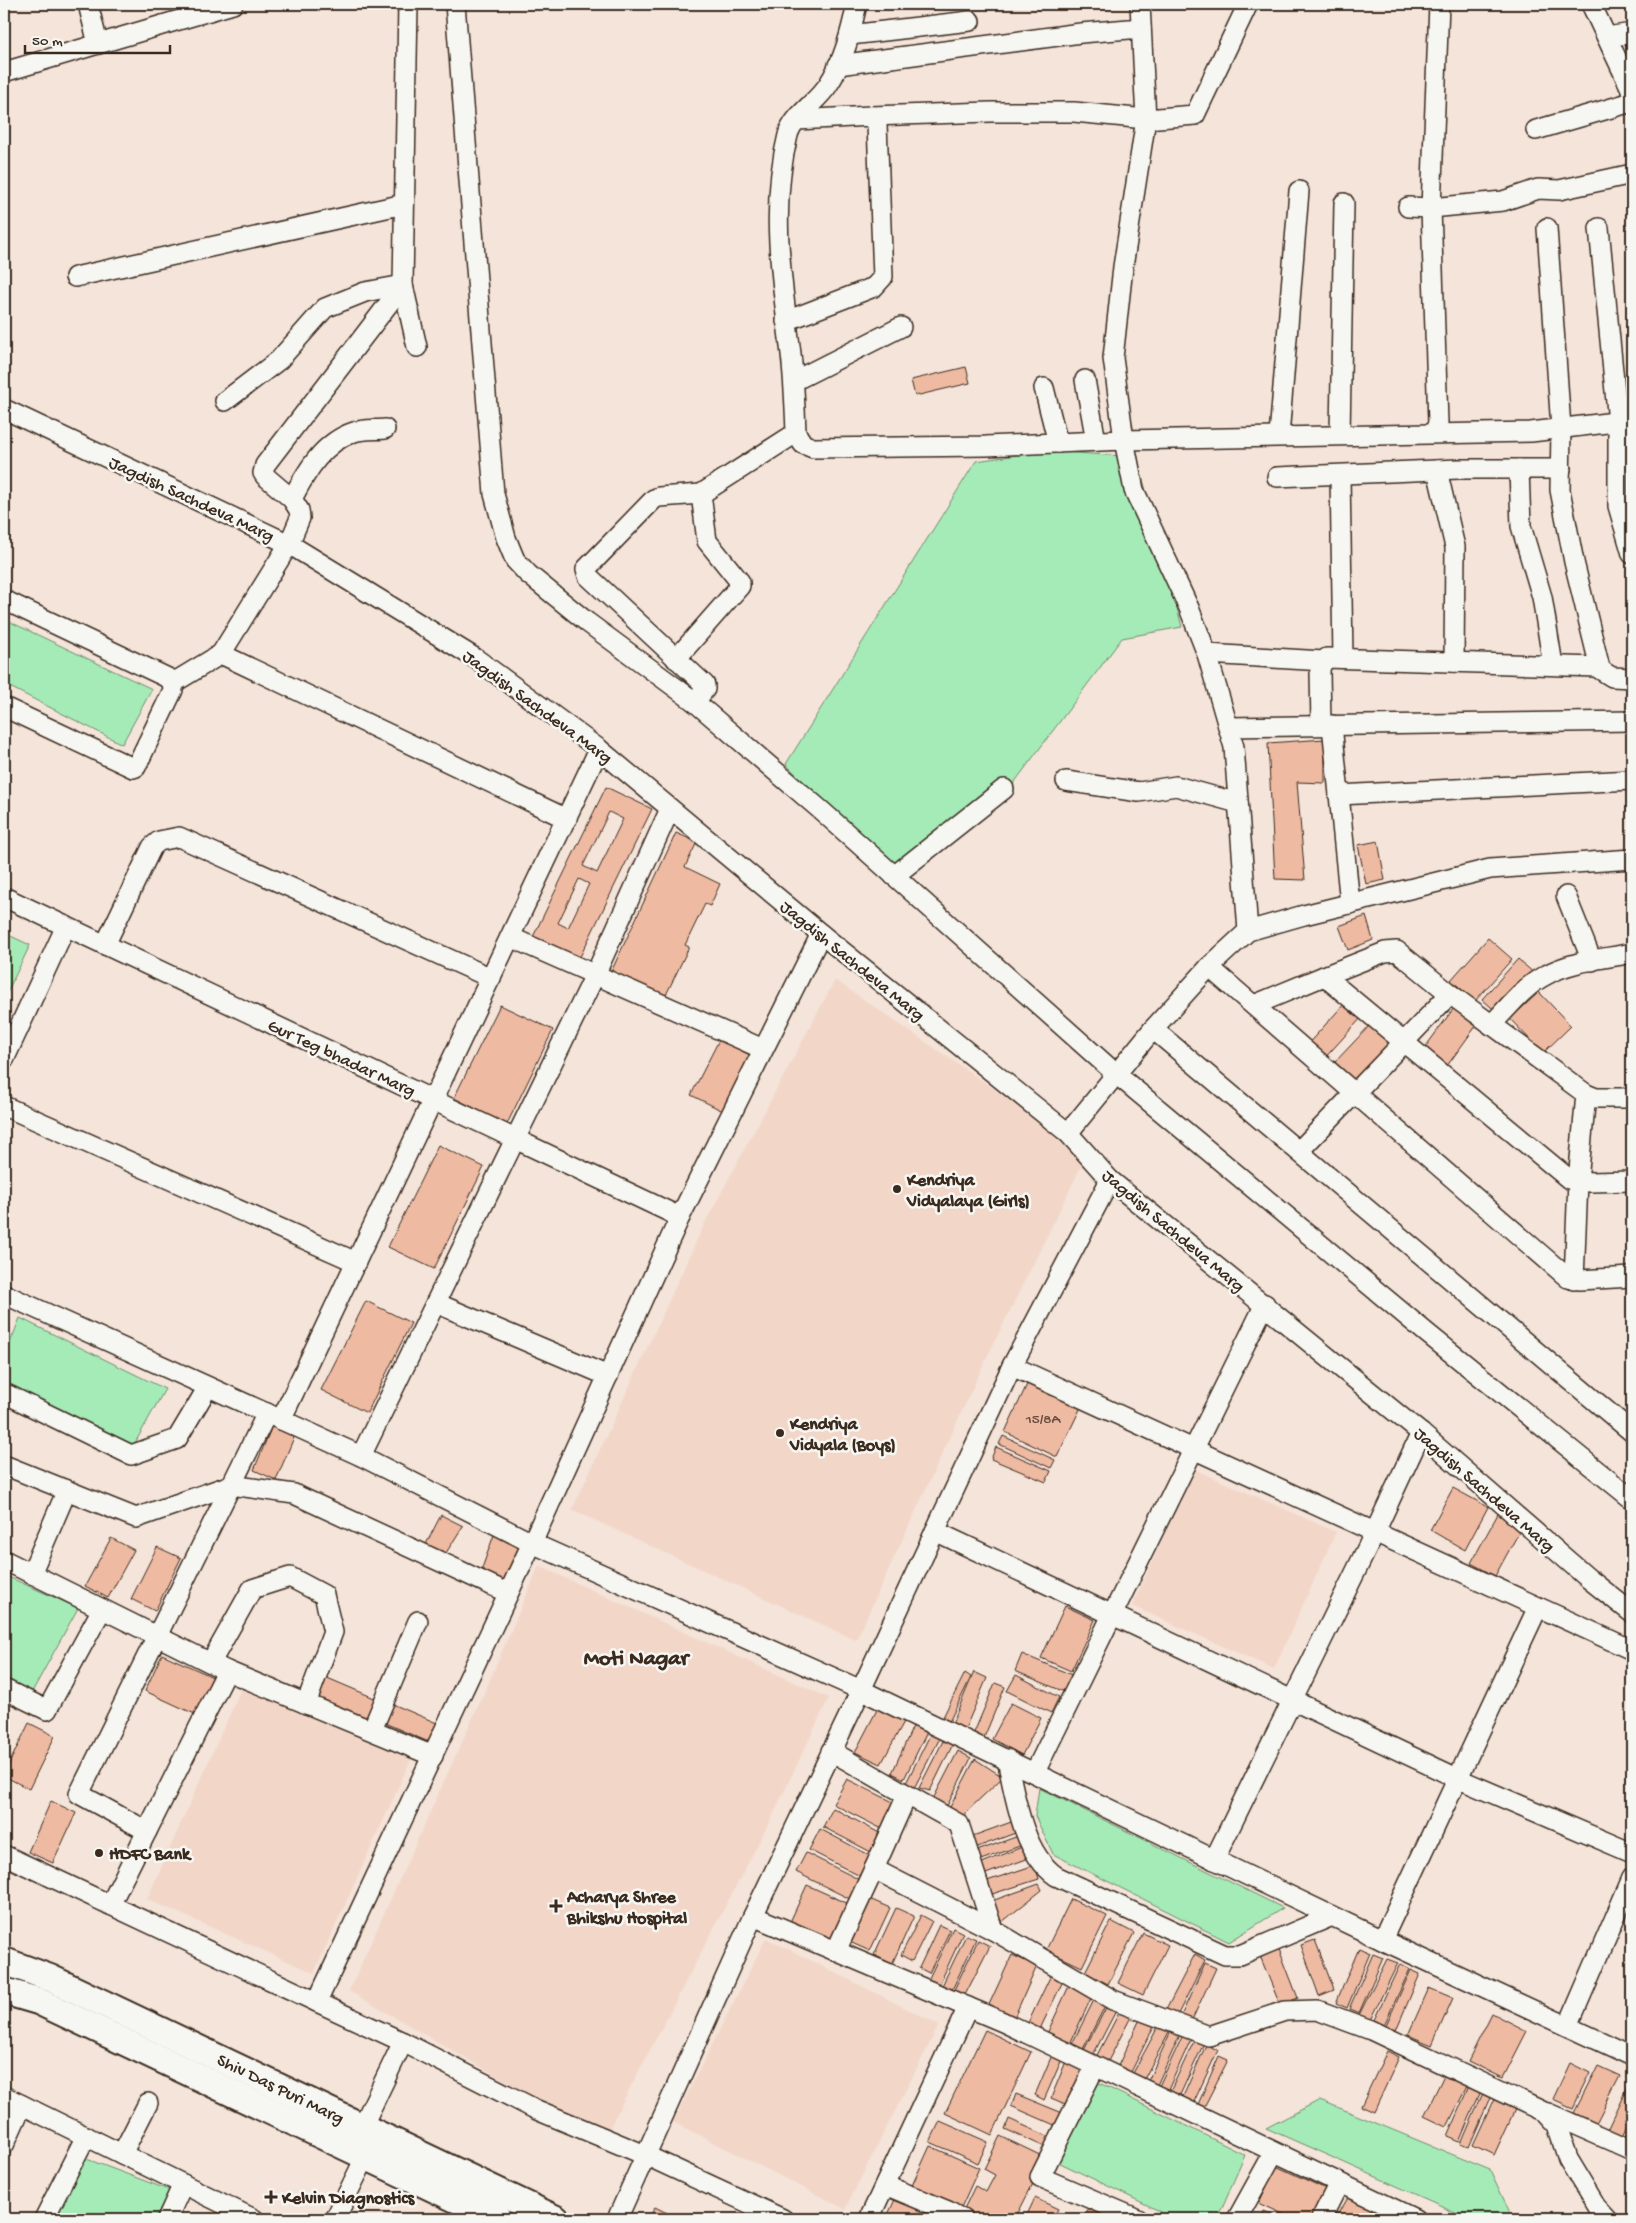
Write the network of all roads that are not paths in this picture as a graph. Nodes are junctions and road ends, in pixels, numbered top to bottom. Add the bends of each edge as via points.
1 (88, 4) edge
2 (190, 4) edge
3 (233, 4) edge
4 (408, 4) edge
5 (454, 4) edge
6 (857, 4) edge
7 (1140, 4) edge
8 (1248, 4) edge
9 (1439, 4) edge
10 (1591, 4) edge
11 (970, 21) dead end
12 (1141, 28) junction
13 (1632, 33) edge
14 (850, 35) junction
15 (1607, 37) junction
16 (96, 38) junction
17 (4, 58) edge
18 (838, 65) junction
19 (4, 72) edge
20 (1632, 91) edge
21 (1632, 102) edge
22 (871, 116) junction
23 (1146, 119) junction
24 (797, 120) junction
25 (1536, 130) dead end
26 (1632, 174) edge
27 (1298, 191) dead end
28 (1344, 203) dead end
29 (404, 204) junction
30 (1408, 207) dead end
31 (1431, 208) junction
32 (1547, 228) dead end
33 (1599, 228) dead end
34 (76, 277) dead end
35 (403, 285) junction
36 (786, 321) junction
37 (902, 327) dead end
38 (417, 347) dead end
39 (1085, 380) dead end
40 (794, 382) junction
41 (1044, 388) dead end
42 (225, 401) dead end
43 (4, 410) edge
44 (1625, 421) edge
45 (1561, 428) junction
46 (385, 430) dead end
47 (796, 433) junction
48 (1434, 433) junction
49 (1340, 435) junction
50 (1279, 436) junction
51 (1124, 440) junction
52 (1096, 441) junction
53 (1058, 443) junction
54 (1561, 469) junction
55 (1437, 470) junction
56 (1519, 470) junction
57 (1340, 475) junction
58 (1277, 477) dead end
59 (701, 494) junction
60 (292, 499) junction
61 (289, 544) junction
62 (1632, 554) edge
63 (4, 600) edge
64 (221, 654) junction
65 (1207, 654) junction
66 (1342, 658) junction
67 (676, 659) junction
68 (1324, 661) junction
69 (1454, 662) junction
70 (1553, 665) junction
71 (1600, 668) junction
72 (1632, 678) edge
73 (173, 685) junction
74 (695, 702) junction
75 (4, 707) edge
76 (1632, 721) edge
77 (1326, 725) junction
78 (1228, 727) junction
79 (599, 749) junction
80 (1632, 780) edge
81 (1066, 782) dead end
82 (1004, 789) dead end
83 (1339, 795) junction
84 (1238, 803) junction
85 (670, 809) junction
86 (567, 819) junction
87 (1632, 859) edge
88 (894, 876) junction
89 (1566, 896) dead end
90 (4, 897) edge
91 (1350, 904) junction
92 (66, 926) junction
93 (1248, 931) junction
94 (821, 934) junction
95 (510, 937) junction
96 (105, 945) junction
97 (1632, 952) edge
98 (1592, 961) junction
99 (1209, 967) junction
100 (595, 975) junction
101 (1324, 976) junction
102 (490, 978) junction
103 (1450, 994) junction
104 (1254, 1005) junction
105 (1491, 1025) junction
106 (1153, 1029) junction
107 (1403, 1042) junction
108 (763, 1049) junction
109 (4, 1060) edge
110 (1115, 1073) junction
111 (1354, 1092) junction
112 (1586, 1094) junction
113 (1632, 1098) edge
114 (433, 1100) junction
115 (4, 1106) edge
116 (1068, 1133) junction
117 (516, 1140) junction
118 (1299, 1151) junction
119 (1110, 1180) junction
120 (1632, 1180) edge
121 (1578, 1181) junction
122 (680, 1217) junction
123 (356, 1262) junction
124 (1632, 1278) edge
125 (1574, 1280) junction
126 (6, 1301) edge
127 (436, 1303) junction
128 (1265, 1304) junction
129 (1012, 1366) junction
130 (608, 1376) junction
131 (208, 1387) junction
132 (4, 1393) edge
133 (274, 1417) junction
134 (1632, 1432) edge
135 (1421, 1433) junction
136 (1194, 1450) junction
137 (361, 1456) junction
138 (4, 1465) edge
139 (231, 1485) junction
140 (67, 1490) junction
141 (1632, 1499) edge
142 (935, 1531) junction
143 (1375, 1532) junction
144 (532, 1543) junction
145 (4, 1560) edge
146 (31, 1574) junction
147 (508, 1593) junction
148 (1538, 1607) junction
149 (102, 1609) junction
150 (1632, 1613) edge
151 (1113, 1615) junction
152 (418, 1621) dead end
153 (156, 1635) junction
154 (1632, 1650) edge
155 (219, 1666) junction
156 (4, 1689) edge
157 (861, 1690) junction
158 (1293, 1699) junction
159 (306, 1704) junction
160 (372, 1730) junction
161 (832, 1751) junction
162 (432, 1756) junction
163 (1007, 1759) junction
164 (1035, 1772) junction
165 (1459, 1779) junction
166 (907, 1795) junction
167 (147, 1831) junction
168 (1632, 1853) edge
169 (4, 1855) edge
170 (1214, 1860) junction
171 (874, 1869) junction
172 (1632, 1878) edge
173 (110, 1905) junction
174 (753, 1916) junction
175 (1332, 1916) junction
176 (993, 1930) junction
177 (1382, 1940) junction
178 (836, 1951) junction
179 (4, 1961) edge
180 (4, 1991) edge
181 (317, 2002) junction
182 (968, 2007) junction
183 (1568, 2026) junction
184 (403, 2042) junction
185 (1632, 2056) edge
186 (1095, 2066) junction
187 (4, 2096) edge
188 (148, 2103) dead end
189 (22, 2105) junction
190 (1544, 2112) junction
191 (362, 2127) junction
192 (86, 2136) junction
193 (4, 2145) edge
194 (1632, 2150) edge
195 (1274, 2152) junction
196 (122, 2154) junction
197 (645, 2155) junction
198 (366, 2156) junction
199 (1338, 2183) junction
200 (183, 2184) junction
201 (885, 2184) junction
202 (44, 2219) edge
203 (167, 2219) edge
204 (252, 2219) edge
205 (335, 2219) edge
206 (498, 2219) edge
207 (556, 2219) edge
208 (617, 2219) edge
209 (783, 2219) edge
210 (869, 2219) edge
211 (962, 2219) edge
212 (1138, 2219) edge
213 (1237, 2219) edge
214 (1321, 2219) edge
215 (1415, 2219) edge
216 (1608, 2219) edge

1 - 16 street
2 - 16 street
3 - 16 street
4 - 29 street
5 - 74 street via 494,494 506,538 515,560 528,574
6 - 14 street
7 - 12 street
8 - 23 street via 1194,115
9 - 31 street
10 - 15 street
11 - 14 street
12 - 18 street
12 - 23 street
13 - 15 street
14 - 18 street
15 - 20 street
16 - 17 street
16 - 19 street
18 - 24 street via 821,95
21 - 25 street
22 - 23 street via 1074,112
22 - 24 street
22 - 36 street via 878,124 883,277 874,287
23 - 51 street via 1123,267 1114,358
24 - 36 street via 789,133 779,195 780,272
26 - 31 street via 1559,190 1538,189 1504,201
27 - 50 street
28 - 49 street
29 - 34 street
29 - 35 street
30 - 31 street
31 - 48 street via 1438,423
32 - 45 street
33 - 44 street
35 - 38 street
35 - 42 street via 365,292 325,308 279,360
35 - 60 street via 264,465 263,473
36 - 40 street
37 - 40 street
39 - 52 street
40 - 47 street
41 - 53 street
43 - 61 street, Jagdish Sachdeva Marg
44 - 45 street
44 - 62 street via 1618,506
45 - 48 street via 1531,432
45 - 54 street
46 - 60 street via 354,432 325,448
47 - 53 street via 802,444 813,448
47 - 59 street
48 - 49 street
49 - 50 street
50 - 51 street
51 - 52 street
51 - 65 street via 1134,490
52 - 53 street
54 - 56 street
54 - 71 street via 1560,490 1574,562
55 - 56 street
55 - 57 street
55 - 69 street via 1455,547
56 - 70 street via 1522,526 1542,597
57 - 58 street
57 - 66 street
59 - 67 street via 707,541 740,586
59 - 67 street via 654,500 586,569 588,576
60 - 61 street via 300,518
61 - 64 street
61 - 79 street, Jagdish Sachdeva Marg via 476,658
63 - 73 street via 170,678
64 - 73 street
64 - 86 street
65 - 68 street
65 - 78 street
66 - 68 street
66 - 69 street
67 - 74 street via 705,685
68 - 77 street via 1320,671
69 - 70 street
70 - 71 street
71 - 72 street via 1614,677
73 - 75 street via 133,768
74 - 88 street
76 - 77 street
77 - 78 street
77 - 83 street
78 - 84 street via 1234,746
79 - 85 street, Jagdish Sachdeva Marg
79 - 86 street
80 - 83 street
81 - 84 street via 1139,792 1176,786
82 - 88 street
83 - 91 street
84 - 93 street
85 - 94 street, Jagdish Sachdeva Marg
85 - 100 street
86 - 95 street
87 - 91 street via 1490,870
88 - 110 street
89 - 98 street
90 - 92 street, Gur Teg bhadar Marg
91 - 93 street
92 - 96 street, Gur Teg bhadar Marg
92 - 109 street
93 - 99 street
94 - 108 street
94 - 116 street, Jagdish Sachdeva Marg
95 - 100 street
95 - 102 street
96 - 102 street via 152,847 160,841 179,837
96 - 114 street, Gur Teg bhadar Marg
97 - 98 street
98 - 105 street via 1545,975 1531,984
99 - 104 street
99 - 106 street
100 - 108 street
100 - 117 street
101 - 103 street via 1388,951 1397,951
101 - 104 street
101 - 107 street
102 - 114 street
103 - 105 street
103 - 107 street
104 - 111 street
105 - 112 street
106 - 110 street
106 - 118 street
107 - 111 street
107 - 121 street via 1569,1178
108 - 122 street
110 - 116 street
110 - 141 street
111 - 118 street
111 - 125 street
112 - 113 street via 1596,1098
112 - 121 street
114 - 117 street, Gur Teg bhadar Marg
114 - 123 street
115 - 123 street
116 - 119 street, Jagdish Sachdeva Marg
117 - 122 street, Gur Teg bhadar Marg
117 - 127 street
118 - 134 street
119 - 128 street, Jagdish Sachdeva Marg
119 - 129 street
120 - 121 street
121 - 125 street
122 - 130 street
123 - 133 street
124 - 125 street
126 - 131 street
127 - 130 street
127 - 137 street
128 - 135 street, Jagdish Sachdeva Marg
128 - 136 street
129 - 136 street
129 - 142 street
130 - 144 street
131 - 132 street via 177,1439 131,1454
131 - 133 street
133 - 137 street
133 - 139 street
135 - 143 street
135 - 150 street, Jagdish Sachdeva Marg via 1589,1580
136 - 143 street
136 - 151 street
137 - 144 street
138 - 140 street
139 - 140 street via 136,1518
139 - 147 street via 294,1494
139 - 153 street
140 - 146 street
142 - 151 street
142 - 157 street
143 - 148 street
143 - 158 street
144 - 147 street
144 - 157 street
145 - 146 street
146 - 149 street
147 - 162 street
148 - 154 street
148 - 165 street
149 - 153 street
149 - 156 street via 47,1710
151 - 158 street
151 - 164 street
152 - 160 street
153 - 155 street
153 - 167 street via 79,1794
155 - 159 street
155 - 159 street via 252,1589 290,1576 324,1595 333,1632
155 - 167 street
157 - 161 street
157 - 163 street
158 - 165 street
158 - 170 street
159 - 160 street
160 - 162 street
161 - 166 street
161 - 174 street
162 - 181 street
163 - 164 street
163 - 175 street via 1020,1816 1036,1855 1044,1868 1056,1876 1225,1955 1240,1954
164 - 170 street
165 - 168 street
165 - 177 street
166 - 171 street
166 - 176 street via 958,1824
167 - 173 street
169 - 173 street
170 - 175 street
171 - 176 street
171 - 178 street
172 - 183 street
173 - 181 street
174 - 178 street
174 - 197 street
175 - 177 street
176 - 190 street via 1113,2000 1209,2036 1285,2010 1317,2010 1371,2030
177 - 183 street
178 - 182 street
179 - 191 main road, Shiv Das Puri Marg via 50,1978
180 - 198 main road, Shiv Das Puri Marg via 38,2001
181 - 184 street
182 - 186 street
182 - 201 street
183 - 185 street
184 - 191 street
184 - 197 street via 537,2110
186 - 195 street
186 - 212 street via 1040,2177
187 - 189 street
188 - 196 street
189 - 192 street
189 - 193 street
190 - 194 street
190 - 216 street via 1557,2126 1568,2159 1596,2207
191 - 207 main road, Shiv Das Puri Marg
192 - 196 street
192 - 202 street
195 - 199 street
195 - 213 street
196 - 200 street
197 - 208 street
197 - 209 street
198 - 205 street
198 - 206 main road, Shiv Das Puri Marg
199 - 214 street
199 - 215 street
200 - 203 street
200 - 204 street
201 - 210 street
201 - 211 street

